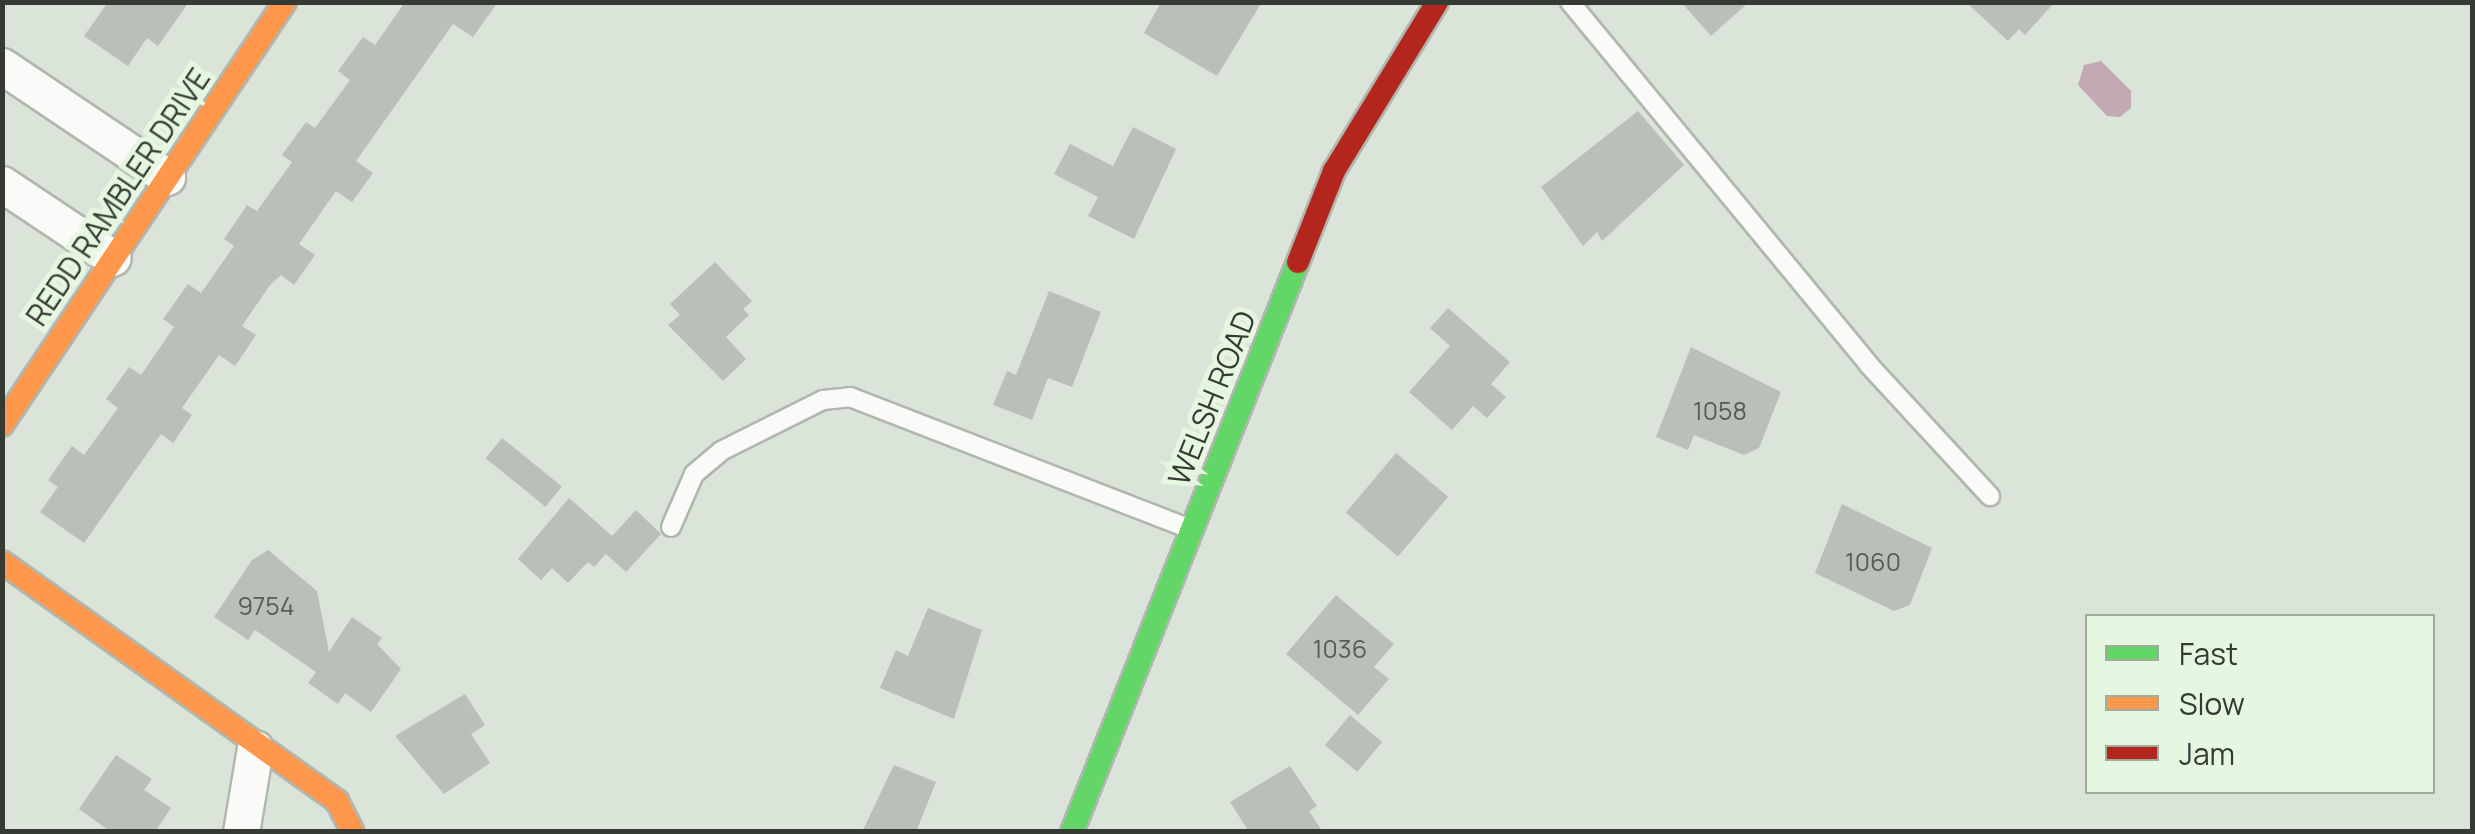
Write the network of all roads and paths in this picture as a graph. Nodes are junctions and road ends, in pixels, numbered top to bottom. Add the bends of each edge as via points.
1 (285, 2) edge
2 (1437, 2) edge
3 (1570, 2) edge
4 (2, 66) edge
5 (166, 176) junction
6 (2, 184) edge
7 (113, 258) junction
8 (2, 425) edge
9 (1990, 496) dead end
10 (672, 528) dead end
11 (1192, 530) junction
12 (2, 562) edge
13 (254, 748) junction
14 (241, 832) edge
15 (353, 832) edge
16 (1072, 832) edge

1 - 5 street, REDD RAMBLER DRIVE
2 - 11 street, WELSH ROAD via 1334,171
3 - 9 lane via 1868,364
4 - 5 street
5 - 7 street, REDD RAMBLER DRIVE
6 - 7 street
7 - 8 street, REDD RAMBLER DRIVE
10 - 11 lane via 694,474 721,451 823,400 850,397
11 - 16 street, WELSH ROAD
12 - 13 street
13 - 14 street
13 - 15 street via 337,801

